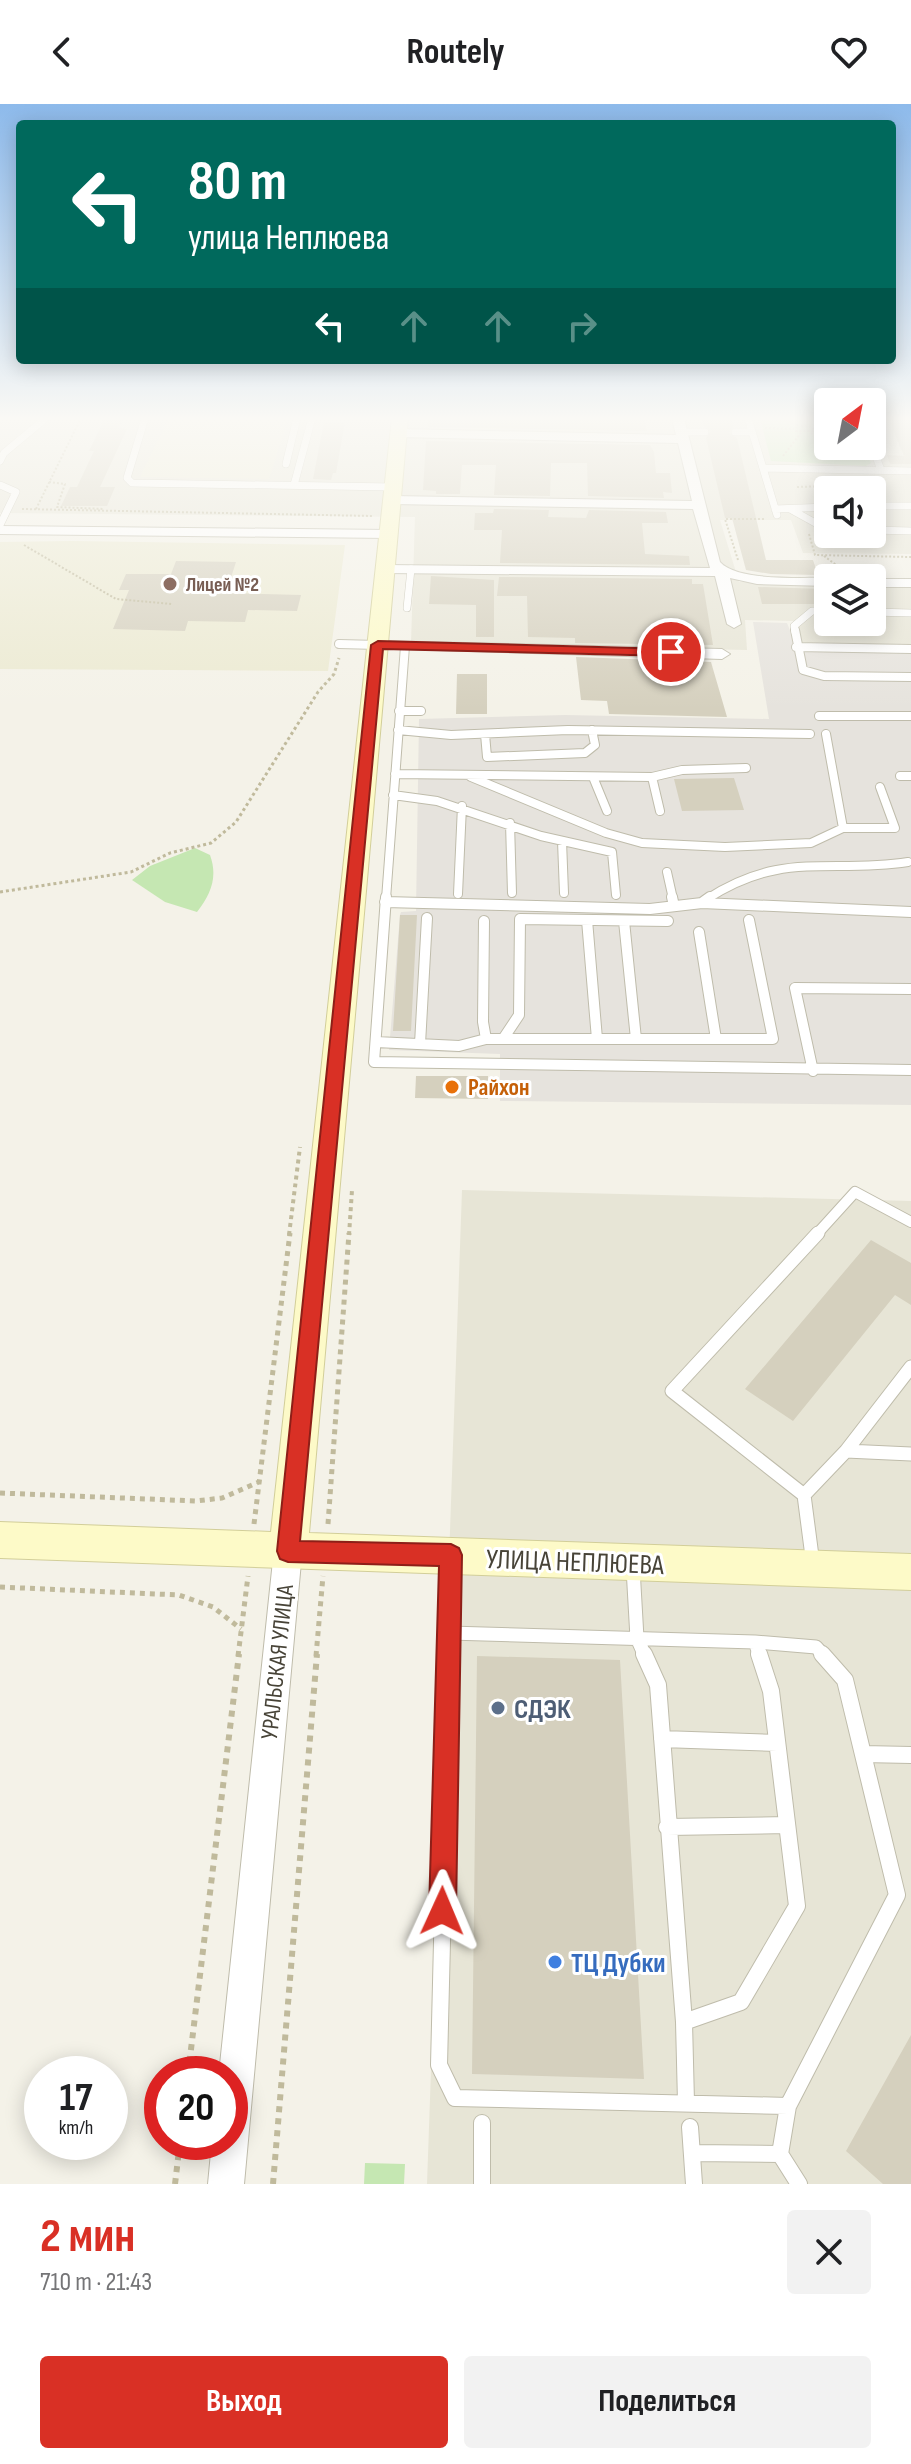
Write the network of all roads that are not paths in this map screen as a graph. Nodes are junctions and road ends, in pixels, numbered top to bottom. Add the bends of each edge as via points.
1 (385, 515) edge
2 (701, 515) edge
3 (0, 527) edge
4 (886, 530) edge
5 (911, 531) edge
6 (378, 534) junction
7 (398, 569) junction
8 (721, 572) junction
9 (814, 581) edge
10 (886, 583) edge
11 (911, 583) edge
12 (407, 608) dead end
13 (814, 611) edge
14 (886, 612) edge
15 (911, 613) edge
16 (734, 624) dead end
17 (339, 644) road end
18 (392, 645) junction
19 (796, 647) junction
20 (911, 649) edge
21 (722, 654) dead end
22 (911, 677) edge
23 (399, 711) junction
24 (421, 711) dead end
25 (819, 716) dead end
26 (911, 716) edge
27 (398, 730) junction
28 (592, 730) junction
29 (485, 734) junction
30 (810, 734) dead end
31 (826, 734) dead end
32 (746, 768) dead end
33 (395, 774) junction
34 (900, 776) dead end
35 (911, 776) edge
36 (471, 777) junction
37 (593, 777) junction
38 (652, 777) junction
39 (880, 787) dead end
40 (393, 795) junction
41 (462, 806) junction
42 (607, 811) dead end
43 (660, 811) dead end
44 (510, 823) junction
45 (843, 828) junction
46 (562, 841) junction
47 (908, 862) dead end
48 (667, 872) dead end
49 (512, 893) dead end
50 (564, 893) dead end
51 (458, 894) dead end
52 (616, 895) dead end
53 (385, 902) junction
54 (702, 903) junction
55 (674, 906) junction
56 (911, 912) edge
57 (427, 918) dead end
58 (587, 920) junction
59 (749, 920) dead end
60 (484, 921) dead end
61 (624, 921) junction
62 (668, 921) dead end
63 (699, 932) dead end
64 (911, 989) edge
65 (486, 1039) junction
66 (503, 1039) junction
67 (597, 1039) junction
68 (636, 1039) junction
69 (716, 1039) junction
70 (376, 1042) junction
71 (420, 1044) junction
72 (911, 1070) edge
73 (813, 1071) junction
74 (911, 1222) edge
75 (911, 1367) edge
76 (846, 1451) junction
77 (911, 1454) edge
78 (804, 1495) junction
79 (0, 1540) edge
80 (270, 1551) junction
81 (451, 1555) junction
82 (633, 1564) junction
83 (813, 1569) junction
84 (911, 1572) edge
85 (449, 1633) junction
86 (637, 1638) junction
87 (755, 1642) junction
88 (662, 1739) junction
89 (777, 1743) junction
90 (863, 1754) junction
91 (911, 1755) edge
92 (787, 1825) junction
93 (667, 1827) junction
94 (684, 2022) junction
95 (236, 2056) edge
96 (686, 2102) junction
97 (788, 2106) junction
98 (482, 2123) dead end
99 (690, 2127) dead end
100 (692, 2153) junction
101 (780, 2154) junction
102 (228, 2160) edge
103 (226, 2184) edge
104 (482, 2184) edge
105 (694, 2184) edge
106 (799, 2184) edge

1 - 6 street, УРАЛЬСКАЯ УЛИЦА
2 - 8 street via 713,563
3 - 6 street
4 - 5 lane
6 - 7 street, УРАЛЬСКАЯ УЛИЦА
7 - 8 street
7 - 12 lane
7 - 18 street, УРАЛЬСКАЯ УЛИЦА
8 - 9 street
8 - 16 street
10 - 11 street
13 - 19 lane via 794,626
14 - 15 lane
17 - 18 lane
18 - 21 street
18 - 23 lane
18 - 80 street, УРАЛЬСКАЯ УЛИЦА
19 - 20 lane
19 - 22 lane via 803,670 824,676
23 - 24 lane
23 - 27 lane
25 - 26 lane
27 - 29 lane
27 - 33 lane
28 - 29 lane
28 - 29 lane via 595,745 585,753 487,757
28 - 30 lane
31 - 45 lane
32 - 38 lane via 682,770
33 - 36 lane
33 - 40 lane
34 - 35 lane
36 - 37 lane
36 - 45 lane via 642,843 811,843
37 - 38 lane
37 - 42 lane
38 - 43 lane
39 - 45 lane via 895,828
40 - 41 lane
40 - 53 lane
41 - 44 lane
41 - 51 lane
44 - 46 lane
44 - 49 lane
46 - 50 lane
46 - 52 lane via 612,852
47 - 54 lane via 881,868 765,871
48 - 55 lane
53 - 55 lane
53 - 70 lane
54 - 55 lane
54 - 56 lane
57 - 71 lane
58 - 61 lane
58 - 66 lane via 520,919 519,1015
58 - 67 lane
59 - 69 lane via 773,1039
60 - 65 lane
61 - 62 lane
61 - 68 lane
63 - 69 lane
64 - 73 lane via 795,988
65 - 66 lane
65 - 71 lane via 459,1046
66 - 67 lane
67 - 68 lane
68 - 69 lane
70 - 71 lane
70 - 73 lane via 374,1062
72 - 73 lane
74 - 78 lane via 855,1192 672,1391
75 - 76 lane
76 - 77 lane
76 - 78 lane
78 - 83 lane
79 - 80 street, УЛИЦА НЕПЛЮЕВА
80 - 81 street, УЛИЦА НЕПЛЮЕВА
80 - 95 street, УРАЛЬСКАЯ УЛИЦА
81 - 82 street, УЛИЦА НЕПЛЮЕВА
81 - 85 lane
82 - 83 street, УЛИЦА НЕПЛЮЕВА
82 - 86 lane
83 - 84 street, УЛИЦА НЕПЛЮЕВА
85 - 86 lane
85 - 96 lane via 439,2065 455,2098
86 - 87 lane
86 - 88 lane via 658,1685
87 - 89 lane via 771,1691
87 - 90 lane via 816,1647 845,1680
88 - 89 lane
88 - 93 lane
89 - 92 lane
90 - 91 lane
90 - 97 lane via 897,1895
92 - 93 lane
92 - 94 lane via 797,1906 741,2002
93 - 94 lane
94 - 96 lane
96 - 97 lane
97 - 101 lane
98 - 104 lane
99 - 100 lane
100 - 101 lane
100 - 105 lane
101 - 106 lane
102 - 103 street, УРАЛЬСКАЯ УЛИЦА

